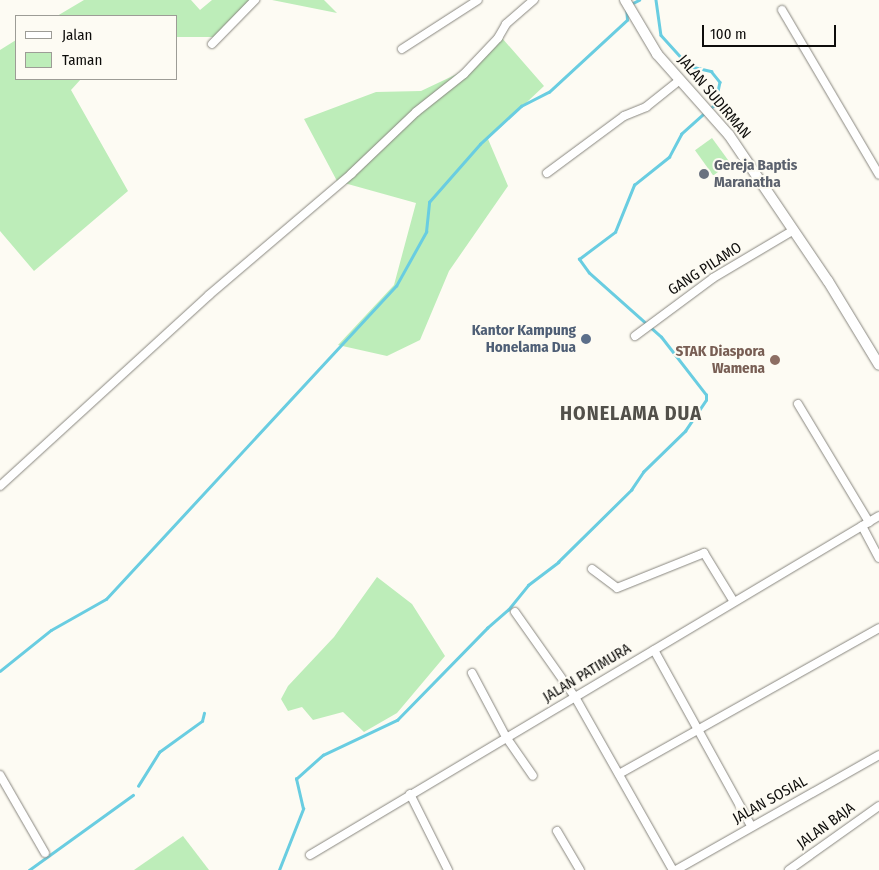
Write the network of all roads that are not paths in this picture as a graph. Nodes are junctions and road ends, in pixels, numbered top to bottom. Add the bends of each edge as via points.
1 (255, 0) edge
2 (478, 0) edge
3 (534, 0) edge
4 (625, 0) edge
5 (782, 10) dead end
6 (212, 44) dead end
7 (402, 49) dead end
8 (680, 80) junction
9 (547, 173) dead end
10 (879, 175) edge
11 (794, 230) junction
12 (635, 336) dead end
13 (879, 365) edge
14 (798, 404) dead end
15 (0, 486) edge
16 (879, 516) edge
17 (865, 524) junction
18 (879, 558) edge
19 (592, 569) dead end
20 (734, 602) junction
21 (515, 612) dead end
22 (879, 628) edge
23 (654, 650) junction
24 (472, 673) dead end
25 (576, 696) junction
26 (698, 730) junction
27 (506, 737) junction
28 (879, 755) edge
29 (618, 774) junction
30 (0, 775) edge
31 (533, 776) dead end
32 (410, 794) junction
33 (879, 806) edge
34 (751, 826) junction
35 (557, 831) dead end
36 (45, 853) dead end
37 (310, 855) dead end
38 (448, 870) edge
39 (580, 870) edge
40 (674, 870) edge
41 (789, 870) edge

1 - 6 street
2 - 7 street
3 - 15 street via 506,24 498,38 464,74 416,112 352,174 224,282
4 - 8 street, JALAN SUDIRMAN via 657,54
5 - 10 street
8 - 9 street via 646,107 624,116
8 - 11 street, JALAN SUDIRMAN via 729,135
11 - 12 street, GANG PILAMO via 713,278
11 - 13 street, JALAN SUDIRMAN
14 - 17 street
16 - 17 street, JALAN PATIMURA
17 - 18 street
17 - 20 street, JALAN PATIMURA
19 - 20 street via 617,588 704,553
20 - 23 street, JALAN PATIMURA
21 - 25 street
22 - 26 street via 776,682
23 - 25 street, JALAN PATIMURA
23 - 26 street
24 - 27 street
25 - 27 street, JALAN PATIMURA
25 - 29 street
26 - 29 street
26 - 34 street
27 - 31 street
27 - 32 street, JALAN PATIMURA
28 - 34 street, JALAN SOSIAL
29 - 40 street
30 - 36 street
32 - 37 street, JALAN PATIMURA
32 - 38 street
33 - 41 street, JALAN BAJA
34 - 40 street, JALAN SOSIAL
35 - 39 street

